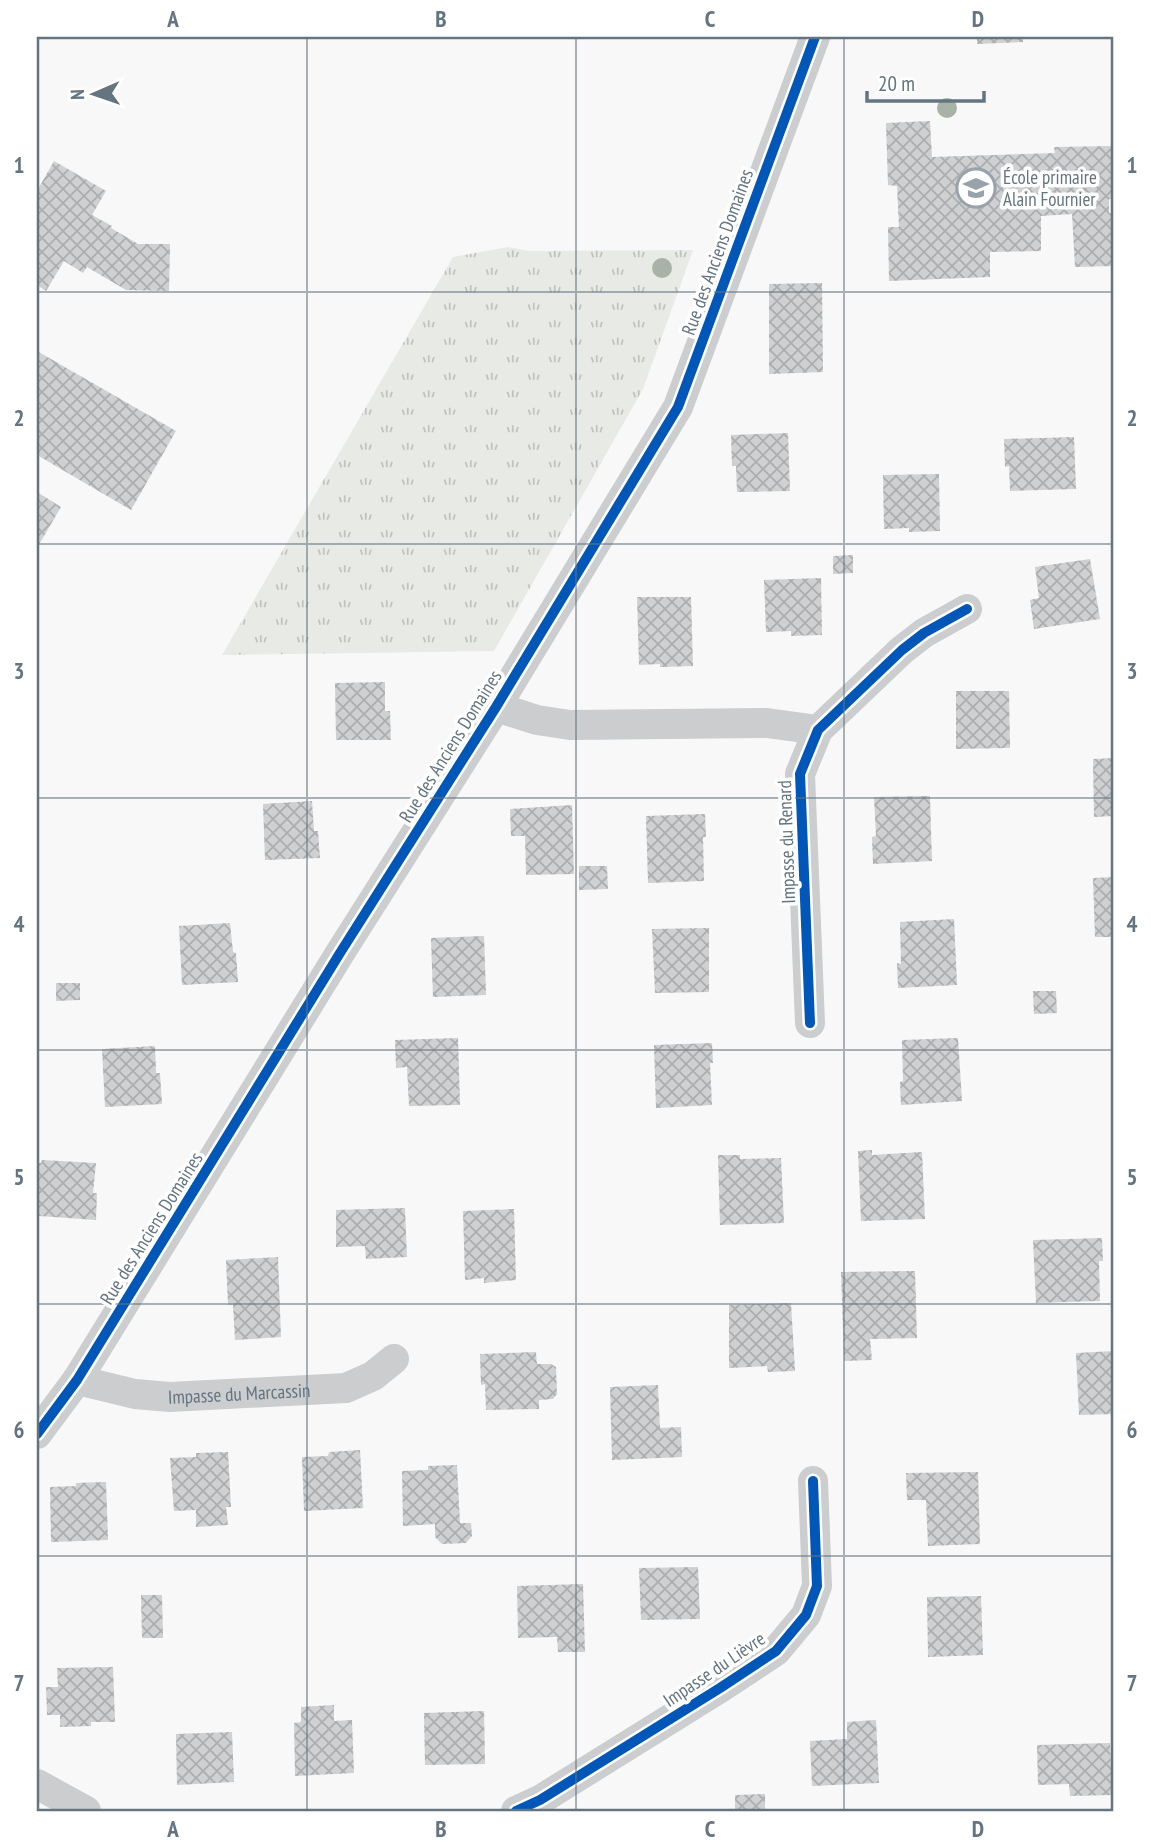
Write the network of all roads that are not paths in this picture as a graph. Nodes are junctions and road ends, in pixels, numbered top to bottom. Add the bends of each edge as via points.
1 (815, 37) edge
2 (967, 609) dead end
3 (496, 706) junction
4 (818, 730) junction
5 (810, 1023) dead end
6 (394, 1359) dead end
7 (77, 1380) junction
8 (37, 1434) edge
9 (813, 1480) dead end
10 (37, 1784) edge
11 (86, 1811) edge
12 (516, 1811) edge

1 - 3 street, Rue des Anciens Domaines via 678,407
2 - 4 street, Impasse du Renard via 924,632
3 - 4 street via 570,725 767,723
3 - 7 street, Rue des Anciens Domaines
4 - 5 street, Impasse du Renard via 800,774
6 - 7 street, Impasse du Marcassin via 373,1376 346,1388 170,1397
7 - 8 street, Rue des Anciens Domaines
9 - 12 street, Impasse du Lièvre via 817,1586 806,1615 776,1651
10 - 11 street

